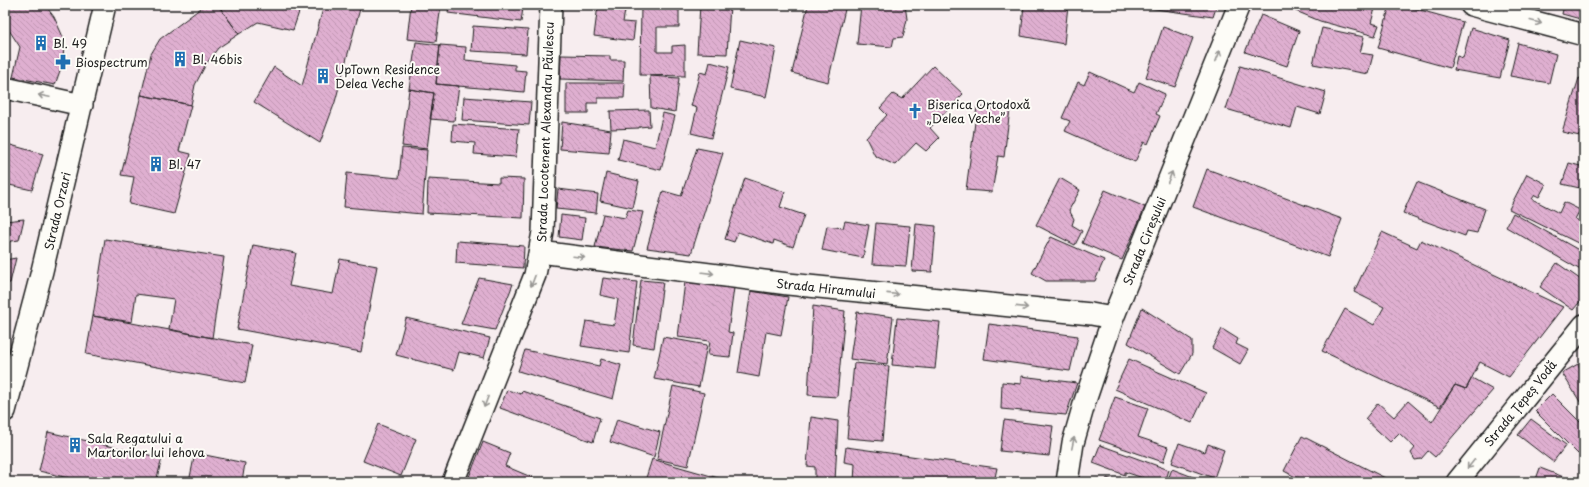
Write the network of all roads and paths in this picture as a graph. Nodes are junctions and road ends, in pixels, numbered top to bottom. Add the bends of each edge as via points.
1 (550, 5) edge
2 (1239, 5) edge
3 (1471, 5) edge
4 (102, 6) edge
5 (1584, 35) edge
6 (5, 88) edge
7 (82, 105) junction
8 (540, 252) junction
9 (1113, 318) junction
10 (1584, 325) edge
11 (5, 411) edge
12 (453, 482) edge
13 (1067, 482) edge
14 (1457, 482) edge

1 - 8 street, Strada Locotenent Alexandru Păulescu via 543,232
9 -> 2 street, Strada Cireșului
3 -> 5 street
4 - 7 street, Strada Orzari
7 -> 6 street
7 - 11 street, Strada Orzari
8 -> 9 street, Strada Hiramului via 788,284
8 -> 12 street, Strada Locotenent Alexandru Păulescu via 535,275
13 -> 9 street, Strada Cireșului via 1080,415
10 -> 14 street, Strada Țepeș Vodă

